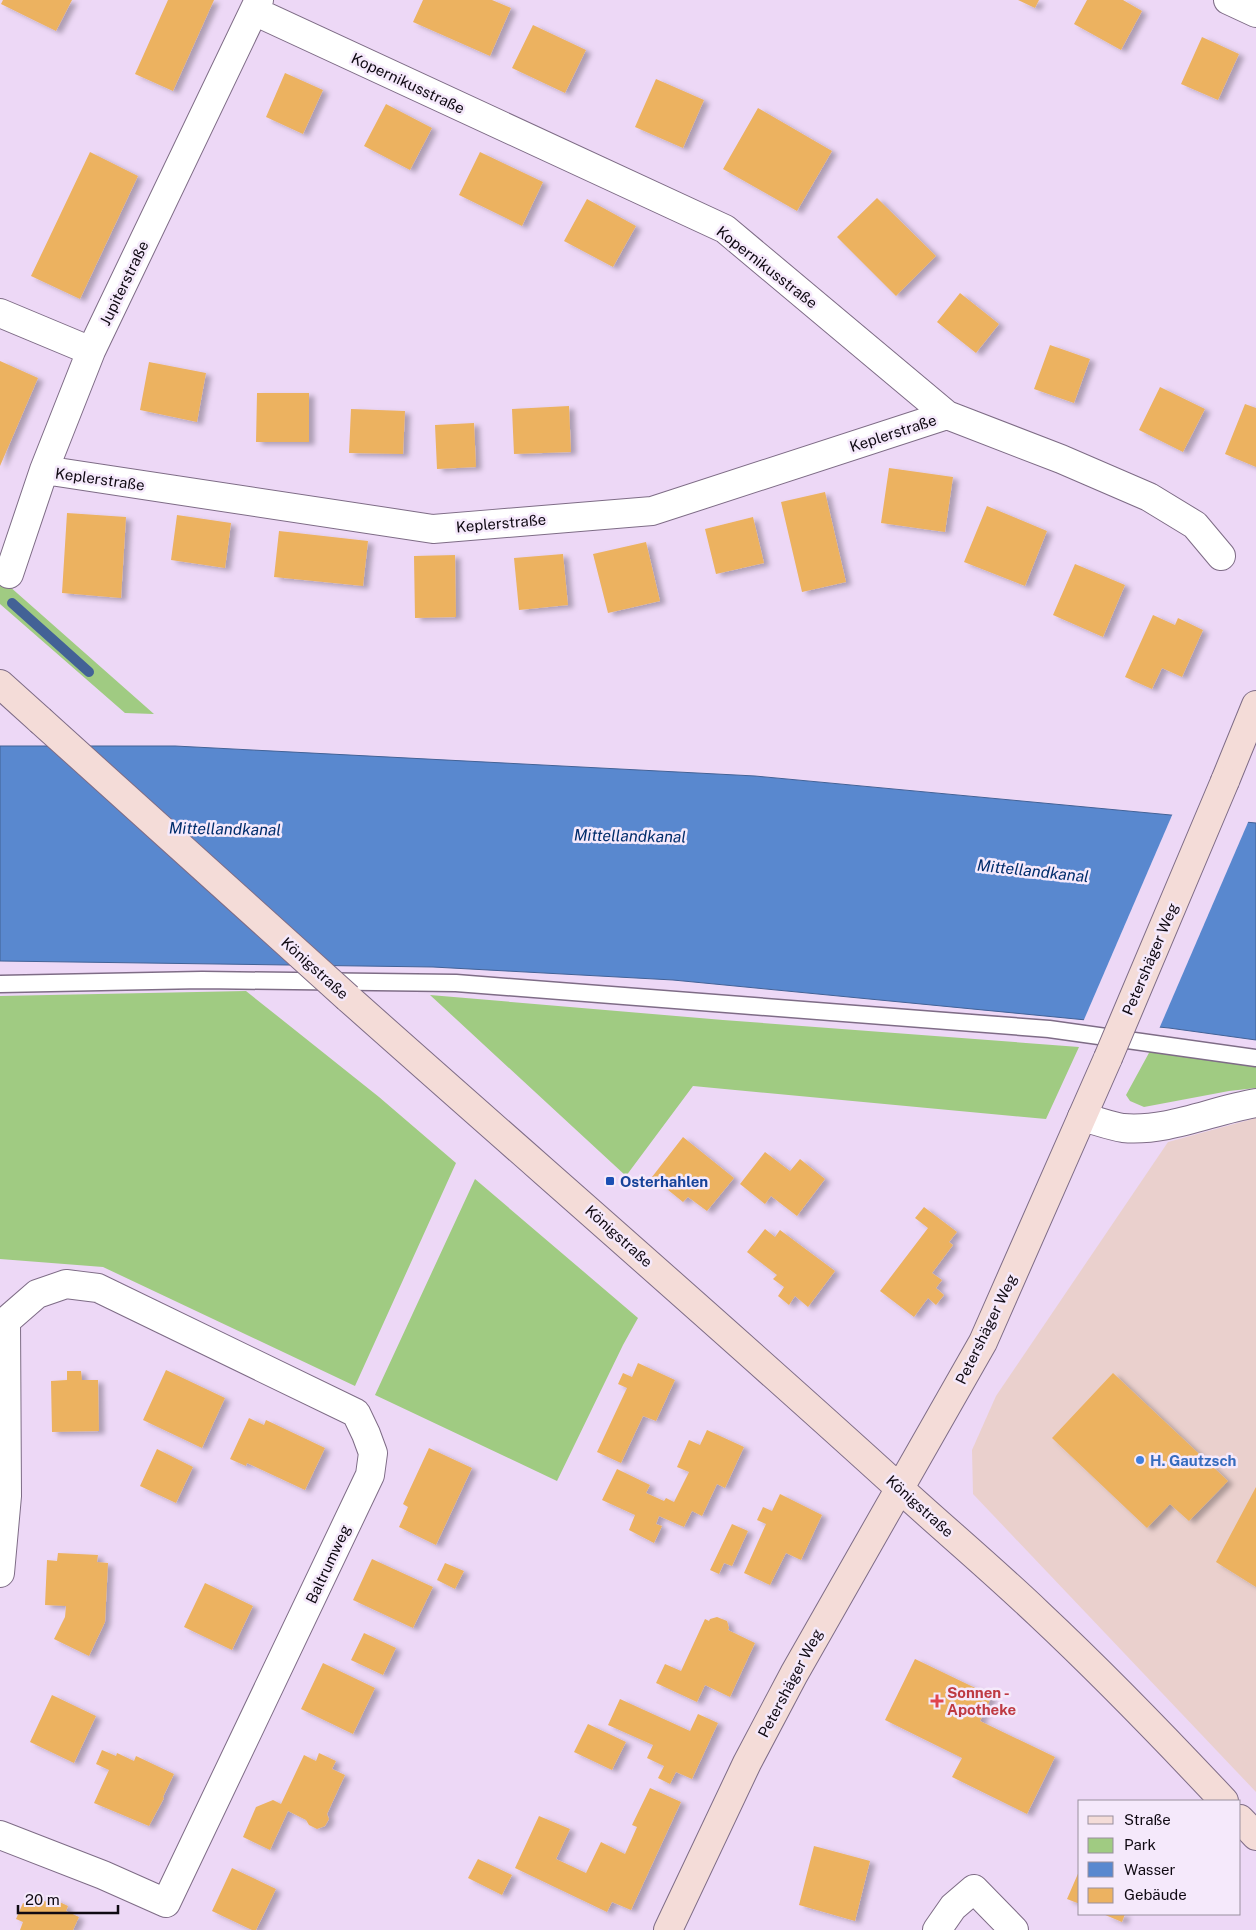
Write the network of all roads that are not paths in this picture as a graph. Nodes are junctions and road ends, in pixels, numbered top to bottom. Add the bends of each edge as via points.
1 (1228, 0) edge
2 (256, 6) edge
3 (1256, 13) edge
4 (0, 313) edge
5 (91, 351) junction
6 (948, 415) junction
7 (44, 470) junction
8 (1221, 556) dead end
9 (9, 574) dead end
10 (0, 684) edge
11 (1256, 705) edge
12 (0, 984) edge
13 (1256, 1058) edge
14 (1256, 1103) edge
15 (1082, 1117) junction
16 (3, 1319) edge
17 (900, 1488) junction
18 (0, 1573) edge
19 (1223, 1800) edge
20 (1241, 1820) edge
21 (0, 1835) edge
22 (1256, 1836) edge
23 (668, 1930) edge
24 (937, 1930) edge
25 (1014, 1930) edge

1 - 3 street
2 - 5 street, Jupiterstraße
2 - 6 street, Kopernikusstraße via 726,230
4 - 5 street
5 - 7 street, Jupiterstraße
6 - 7 street, Keplerstraße via 652,511 433,529
6 - 8 street, Kopernikusstraße via 1149,497 1195,525
7 - 9 street, Jupiterstraße
10 - 17 main road, Königstraße, bridge
11 - 15 main road, Petershäger Weg, bridge
12 - 13 lane via 202,980 456,982 1049,1029
14 - 15 street via 1160,1126 1123,1128
15 - 17 main road, Petershäger Weg via 983,1342
16 - 18 street via 7,1496
16 - 21 street, Baltrumweg via 37,1294 66,1284 98,1288 356,1414 373,1453 370,1475 166,1903
17 - 19 main road, Königstraße via 1039,1614
17 - 23 main road, Petershäger Weg via 747,1763
20 - 22 main road
24 - 25 street via 953,1907 974,1889

